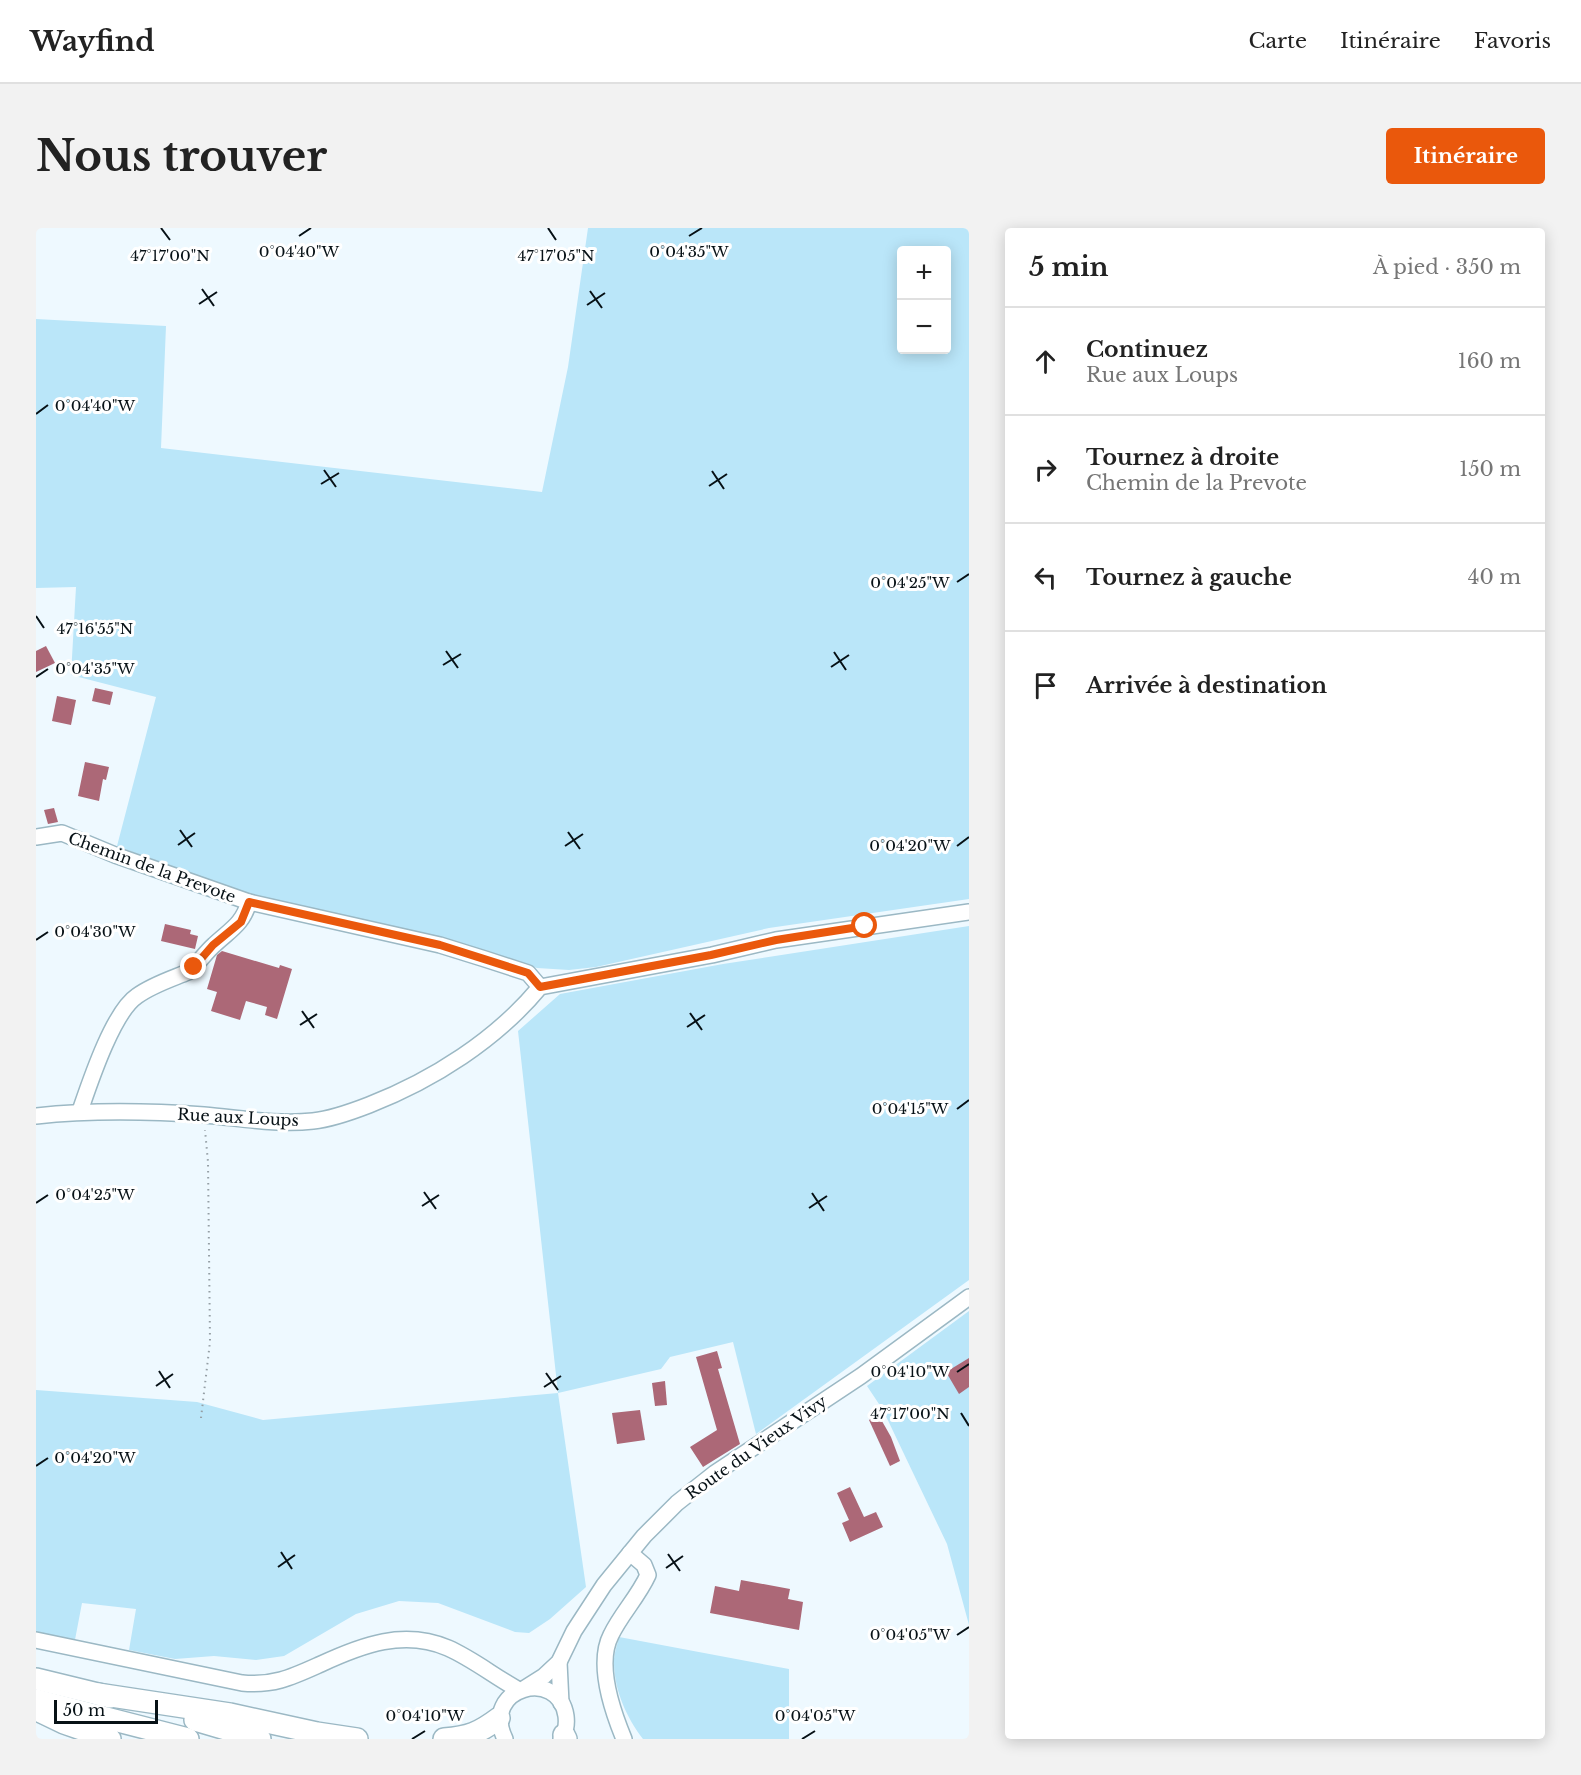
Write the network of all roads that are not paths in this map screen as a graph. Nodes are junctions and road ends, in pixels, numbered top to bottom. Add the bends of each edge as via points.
1 (36, 837) edge
2 (249, 902) junction
3 (969, 912) edge
4 (540, 987) junction
5 (80, 1111) junction
6 (36, 1116) edge
7 (969, 1297) edge
8 (630, 1553) junction
9 (36, 1641) edge
10 (559, 1662) junction
11 (486, 1671) junction
12 (36, 1679) edge
13 (522, 1689) junction
14 (98, 1694) junction
15 (36, 1700) edge
16 (561, 1702) junction
17 (36, 1710) edge
18 (502, 1711) junction
19 (564, 1738) edge
20 (110, 1739) edge
21 (188, 1739) edge
22 (261, 1739) edge
23 (357, 1739) edge
24 (444, 1739) edge
25 (505, 1739) edge
26 (624, 1739) edge

1 - 2 street, Chemin de la Prevote via 62,833
2 - 4 street, Chemin de la Prevote via 440,945 528,973
2 - 5 street via 241,922 194,967 136,996 126,1006 110,1035
3 - 4 street via 776,940
4 - 5 street, Rue aux Loups via 525,1006 451,1064 393,1096 332,1118 293,1122
5 - 6 street, Rue aux Loups
7 - 8 street, Route du Vieux Vivy via 861,1376 695,1487
8 - 10 street, Route du Vieux Vivy via 586,1612
8 - 26 street via 644,1565 648,1575 610,1636 604,1668
9 - 11 street via 259,1685 276,1683 384,1640 410,1639 447,1648
10 - 13 street, Route du Vieux Vivy
10 - 16 street
11 - 13 street
11 - 18 street
12 - 14 highway
13 - 16 street via 545,1690
13 - 18 street, Route du Vieux Vivy via 510,1696
14 - 22 highway
14 - 23 highway
15 - 21 highway
16 - 19 street via 567,1724
17 - 20 highway
18 - 24 highway via 471,1736
18 - 25 street via 501,1730

